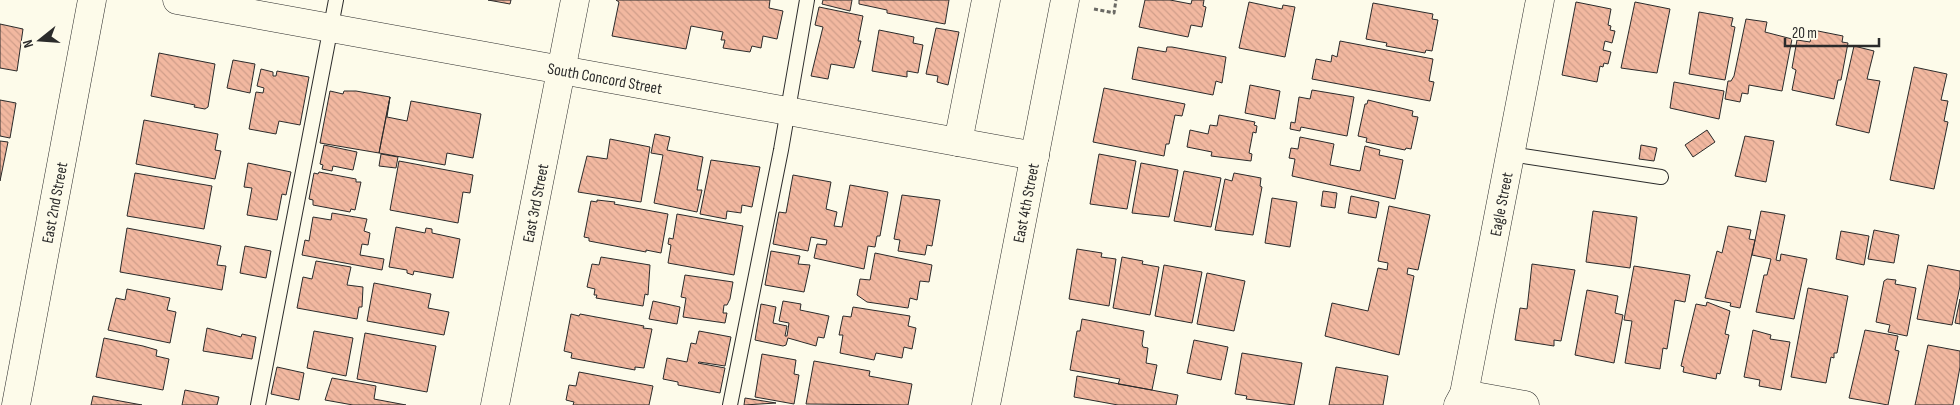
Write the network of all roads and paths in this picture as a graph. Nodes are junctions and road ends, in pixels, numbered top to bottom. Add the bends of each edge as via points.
1 (92, 0) edge
2 (176, 0) edge
3 (336, 0) edge
4 (574, 0) edge
5 (807, 0) edge
6 (986, 0) edge
7 (1065, 0) edge
8 (1116, 0) edge
9 (1540, 0) edge
10 (1114, 12) dead end
11 (332, 28) junction
12 (561, 68) junction
13 (786, 110) junction
14 (958, 142) junction
15 (1510, 154) junction
16 (1035, 156) junction
17 (1661, 177) dead end
18 (1461, 400) edge
19 (16, 405) edge
20 (258, 405) edge
21 (495, 405) edge
22 (730, 405) edge
23 (986, 405) edge
24 (1525, 405) edge

1 - 19 street, East 2nd Street
2 - 11 street, South Concord Street
3 - 11 lane
4 - 12 street, East 3rd Street
5 - 13 lane
6 - 14 street
7 - 16 street, East 4th Street
8 - 10 path
9 - 15 street, Eagle Street
11 - 12 street, South Concord Street
11 - 20 lane
12 - 13 street, South Concord Street
12 - 21 street, East 3rd Street
13 - 14 street, South Concord Street
13 - 22 lane via 781,150
14 - 16 street, South Concord Street
15 - 17 lane
15 - 18 street, Eagle Street
16 - 23 street, East 4th Street
18 - 24 street

